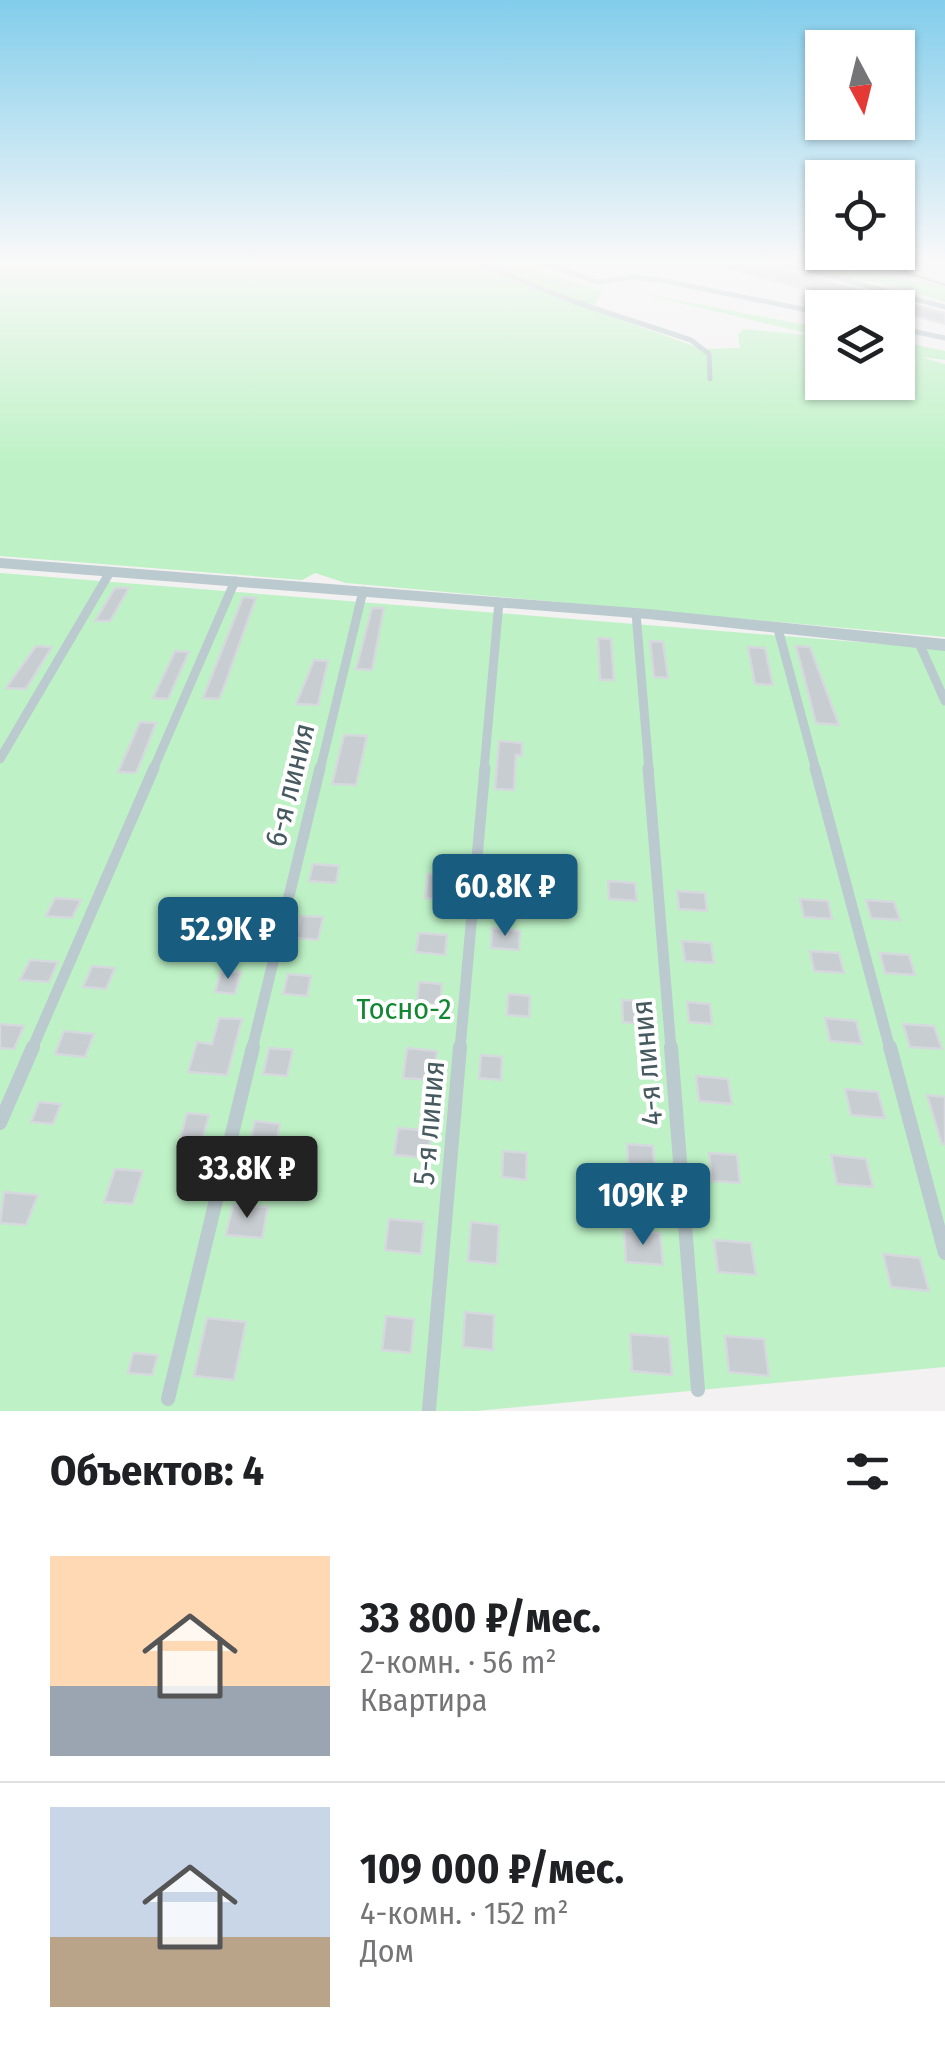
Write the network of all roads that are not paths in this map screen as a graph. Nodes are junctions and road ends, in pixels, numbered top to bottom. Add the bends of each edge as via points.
1 (661, 330) edge
2 (915, 332) edge
3 (945, 338) edge
4 (710, 379) dead end
5 (0, 563) edge
6 (110, 572) junction
7 (235, 582) junction
8 (362, 591) junction
9 (499, 602) junction
10 (636, 612) junction
11 (778, 629) junction
12 (918, 643) junction
13 (945, 645) edge
14 (945, 701) edge
15 (0, 759) edge
16 (0, 1124) edge
17 (945, 1254) edge
18 (698, 1390) dead end
19 (168, 1399) dead end
20 (429, 1410) edge

1 - 4 lane via 710,354
2 - 3 lane
5 - 6 street
6 - 7 street
6 - 15 lane
7 - 8 street
7 - 16 lane
8 - 9 street
8 - 19 lane, 6-я линия
9 - 10 street
9 - 20 lane, 5-я линия
10 - 11 street
10 - 18 lane, 4-я линия
11 - 12 street
11 - 17 lane
12 - 13 street
12 - 14 lane

